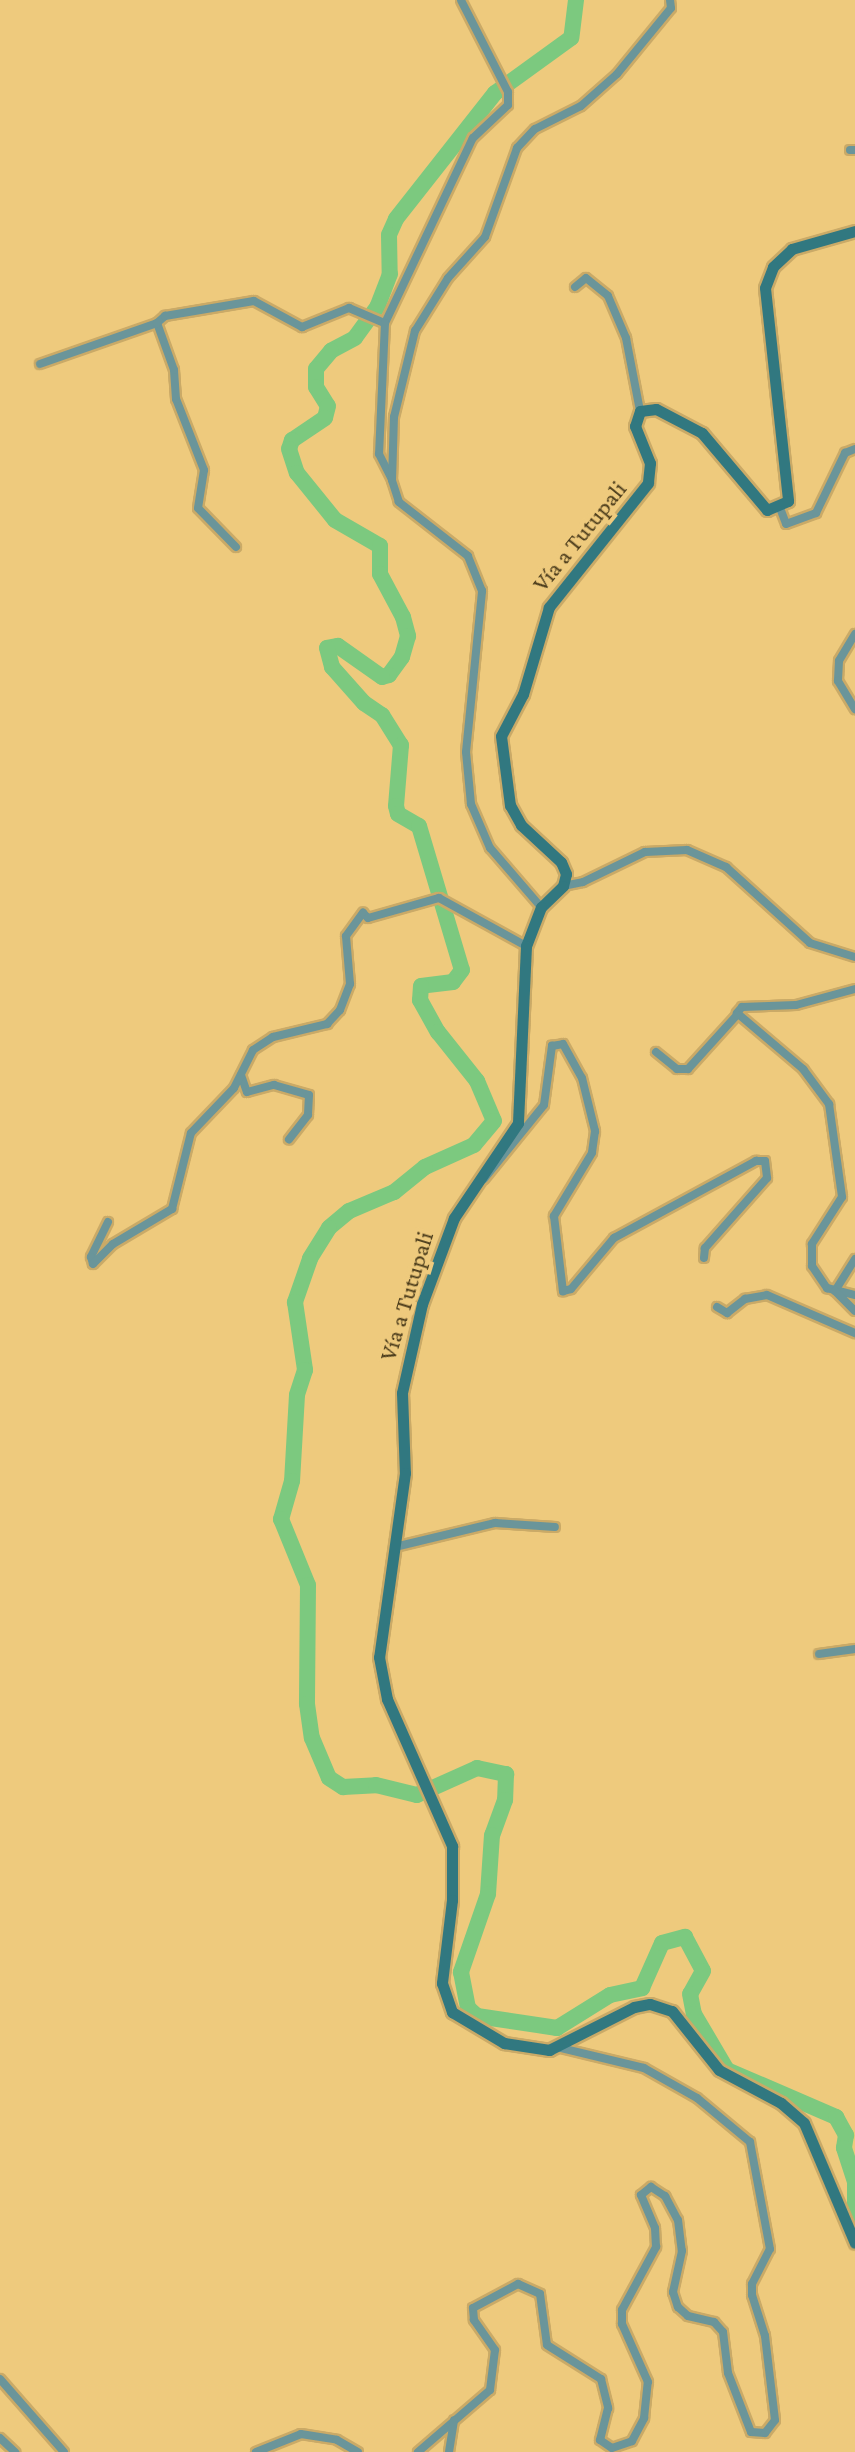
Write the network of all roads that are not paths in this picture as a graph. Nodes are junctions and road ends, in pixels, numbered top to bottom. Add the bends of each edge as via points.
1 (461, 0) edge
2 (670, 0) edge
3 (855, 231) edge
4 (575, 287) dead end
5 (382, 321) junction
6 (157, 323) junction
7 (40, 364) dead end
8 (640, 411) junction
9 (855, 449) edge
10 (392, 480) junction
11 (780, 508) junction
12 (236, 547) dead end
13 (855, 634) edge
14 (855, 709) edge
15 (563, 886) junction
16 (541, 907) junction
17 (526, 946) junction
18 (855, 957) edge
19 (855, 989) edge
20 (737, 1015) junction
21 (656, 1052) dead end
22 (241, 1070) junction
23 (289, 1139) dead end
24 (477, 1183) junction
25 (108, 1222) dead end
26 (704, 1258) dead end
27 (855, 1259) edge
28 (835, 1291) junction
29 (855, 1295) edge
30 (717, 1307) dead end
31 (855, 1311) edge
32 (855, 1333) edge
33 (555, 1527) dead end
34 (399, 1546) junction
35 (855, 1649) edge
36 (819, 1654) dead end
37 (561, 2048) junction
38 (855, 2243) edge
39 (0, 2379) edge
40 (454, 2420) junction
41 (0, 2438) edge
42 (15, 2452) edge
43 (64, 2452) edge
44 (256, 2452) edge
45 (358, 2452) edge
46 (418, 2452) edge
47 (449, 2452) edge

1 - 5 street via 506,89 508,105 473,138
2 - 10 street via 671,8 617,74 581,106 535,129 517,148 485,237 448,278 415,331 394,417
3 - 11 street via 792,249 773,267 765,288 790,488 788,501
4 - 8 street via 586,278 608,296 626,338
5 - 6 street via 364,310 345,309 302,327 270,306 231,301
5 - 10 street via 379,454
6 - 7 street
6 - 12 street via 174,370 181,417 204,470 198,508
8 - 11 street via 656,409 702,433 759,503 771,511
8 - 15 street, Vía a Tutupali via 635,426 650,463 648,483 549,607 523,694 499,745 510,805 531,837 561,862
9 - 11 street via 845,453 816,513 786,524
10 - 16 street via 399,502 468,556 479,576 466,782 490,848
13 - 14 street via 839,661 838,681
15 - 16 street, Vía a Tutupali
15 - 18 street via 645,852 687,850 736,875 774,916 810,943
16 - 17 street, Vía a Tutupali
17 - 22 street via 445,900 433,898 368,918 363,913 346,936 350,984 340,1010 327,1024 265,1041 245,1058
17 - 24 street, Vía a Tutupali via 518,1123
19 - 20 street via 796,1005 742,1007
20 - 21 street via 688,1069 677,1069
20 - 28 street via 803,1069 829,1104 842,1197 812,1244 811,1255 817,1278
22 - 23 street via 247,1092 274,1085 309,1095 308,1115
22 - 25 street via 234,1088 191,1133 172,1209 113,1244 93,1264 91,1257
24 - 26 street via 514,1148 544,1105 552,1046 563,1044 582,1078 595,1131 592,1153 554,1216 563,1291 571,1289 614,1238 756,1161 765,1161 767,1178 705,1248
24 - 34 street, Vía a Tutupali via 440,1248 406,1371
27 - 28 street
28 - 29 street
28 - 31 street
30 - 32 street via 727,1313 745,1299 767,1295
33 - 34 street via 495,1523
34 - 37 street, Vía a Tutupali via 380,1670 387,1699 454,1860 444,1997 460,2021 504,2043 531,2050
35 - 36 street
37 - 38 street via 634,2007 650,2004 672,2011 719,2070 781,2103 804,2123
37 - 40 street via 644,2068 697,2098 750,2142 770,2249 752,2284 752,2295 765,2336 775,2420 765,2433 751,2432 728,2373 723,2332 714,2322 688,2316 678,2307 673,2292 682,2251 678,2220 665,2196 651,2187 641,2195 655,2228 656,2247 622,2316 648,2382 638,2435 612,2448 600,2440 608,2408 601,2379 547,2345 540,2294 518,2284 473,2308 474,2320 495,2350 493,2378 485,2398
39 - 43 street
40 - 46 street
40 - 47 street
41 - 42 street
44 - 45 street via 301,2434 337,2440

